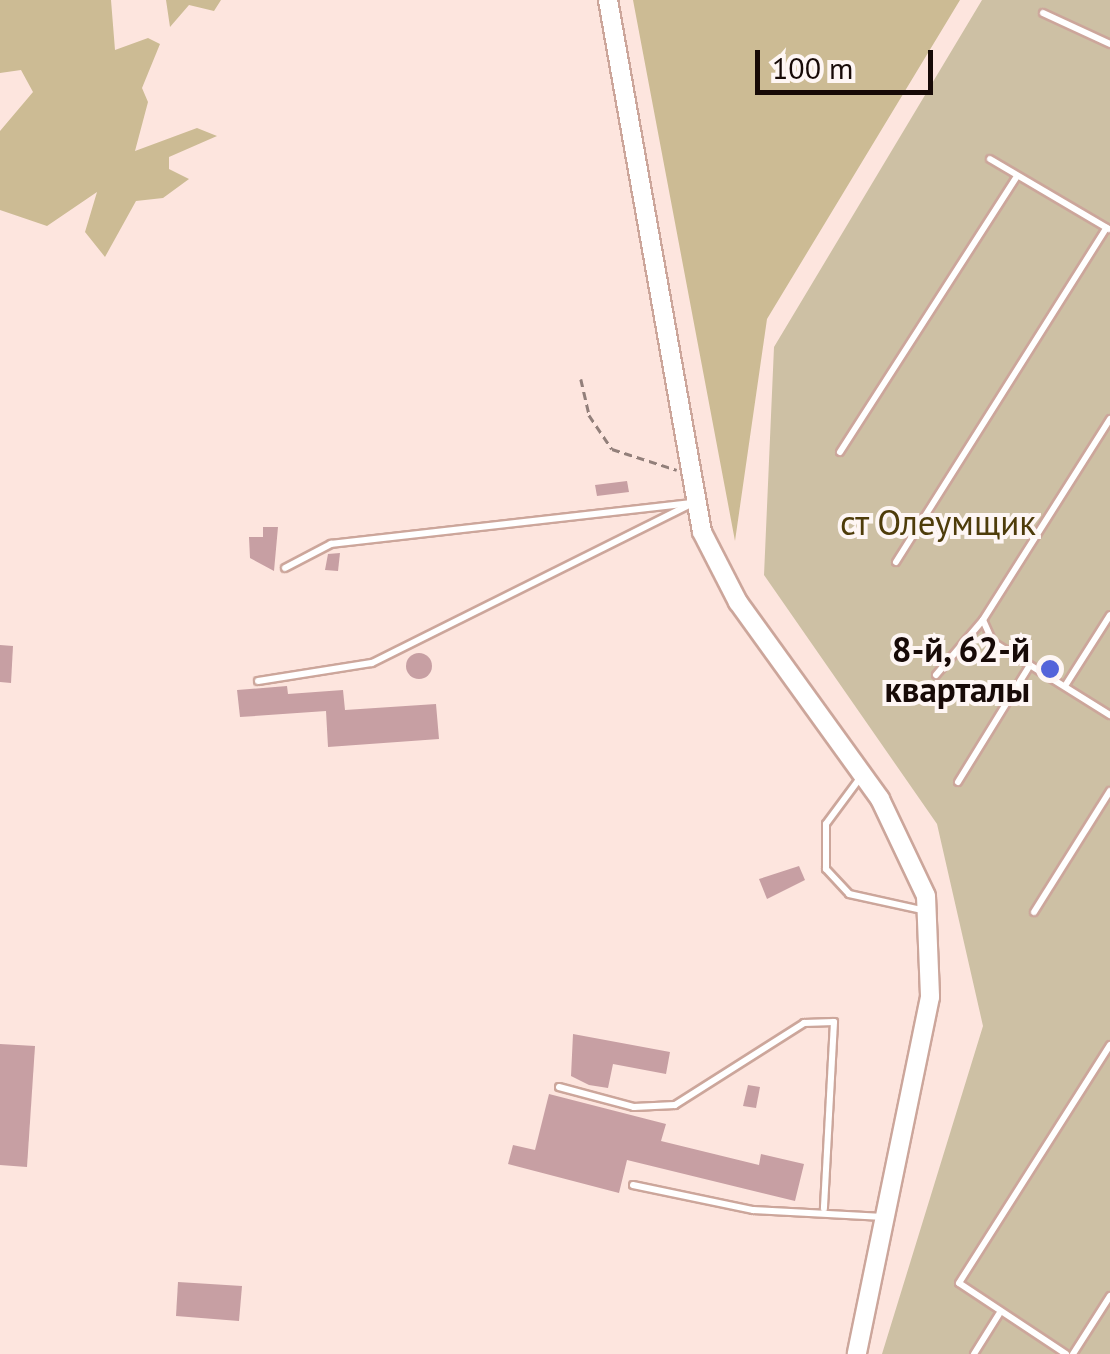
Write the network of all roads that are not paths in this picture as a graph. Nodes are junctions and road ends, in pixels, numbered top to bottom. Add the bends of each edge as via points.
1 (608, 0) edge
2 (1043, 13) dead end
3 (1110, 44) edge
4 (990, 159) dead end
5 (1016, 176) junction
6 (1108, 228) edge
7 (1110, 419) edge
8 (840, 452) dead end
9 (694, 502) junction
10 (896, 562) dead end
11 (286, 568) dead end
12 (1110, 615) edge
13 (982, 620) junction
14 (1030, 665) junction
15 (936, 674) dead end
16 (258, 681) dead end
17 (1064, 686) junction
18 (1110, 715) edge
19 (863, 775) junction
20 (958, 782) dead end
21 (1110, 791) edge
22 (928, 911) junction
23 (1034, 912) dead end
24 (1110, 1045) edge
25 (559, 1087) dead end
26 (632, 1185) dead end
27 (824, 1210) junction
28 (885, 1217) junction
29 (1110, 1296) edge
30 (999, 1314) junction
31 (856, 1354) edge
32 (974, 1354) edge
33 (1070, 1354) edge

1 - 9 street
2 - 3 lane
4 - 5 lane
5 - 6 lane
5 - 8 lane
6 - 10 lane
7 - 13 lane
9 - 11 lane via 332,544
9 - 16 lane via 372,663
9 - 19 street via 738,602
12 - 17 lane
13 - 14 lane via 993,642
13 - 15 lane
14 - 17 lane
14 - 20 lane
17 - 18 lane
19 - 22 street via 912,856
19 - 22 lane via 826,824 826,869 848,894
21 - 23 lane
22 - 28 street via 930,997
24 - 30 lane via 960,1276 966,1293
25 - 27 lane via 634,1107 676,1105 804,1023 834,1022 841,1031 818,1187
26 - 27 lane via 753,1210
27 - 28 lane
28 - 31 street
29 - 33 lane
30 - 32 lane
30 - 33 lane

